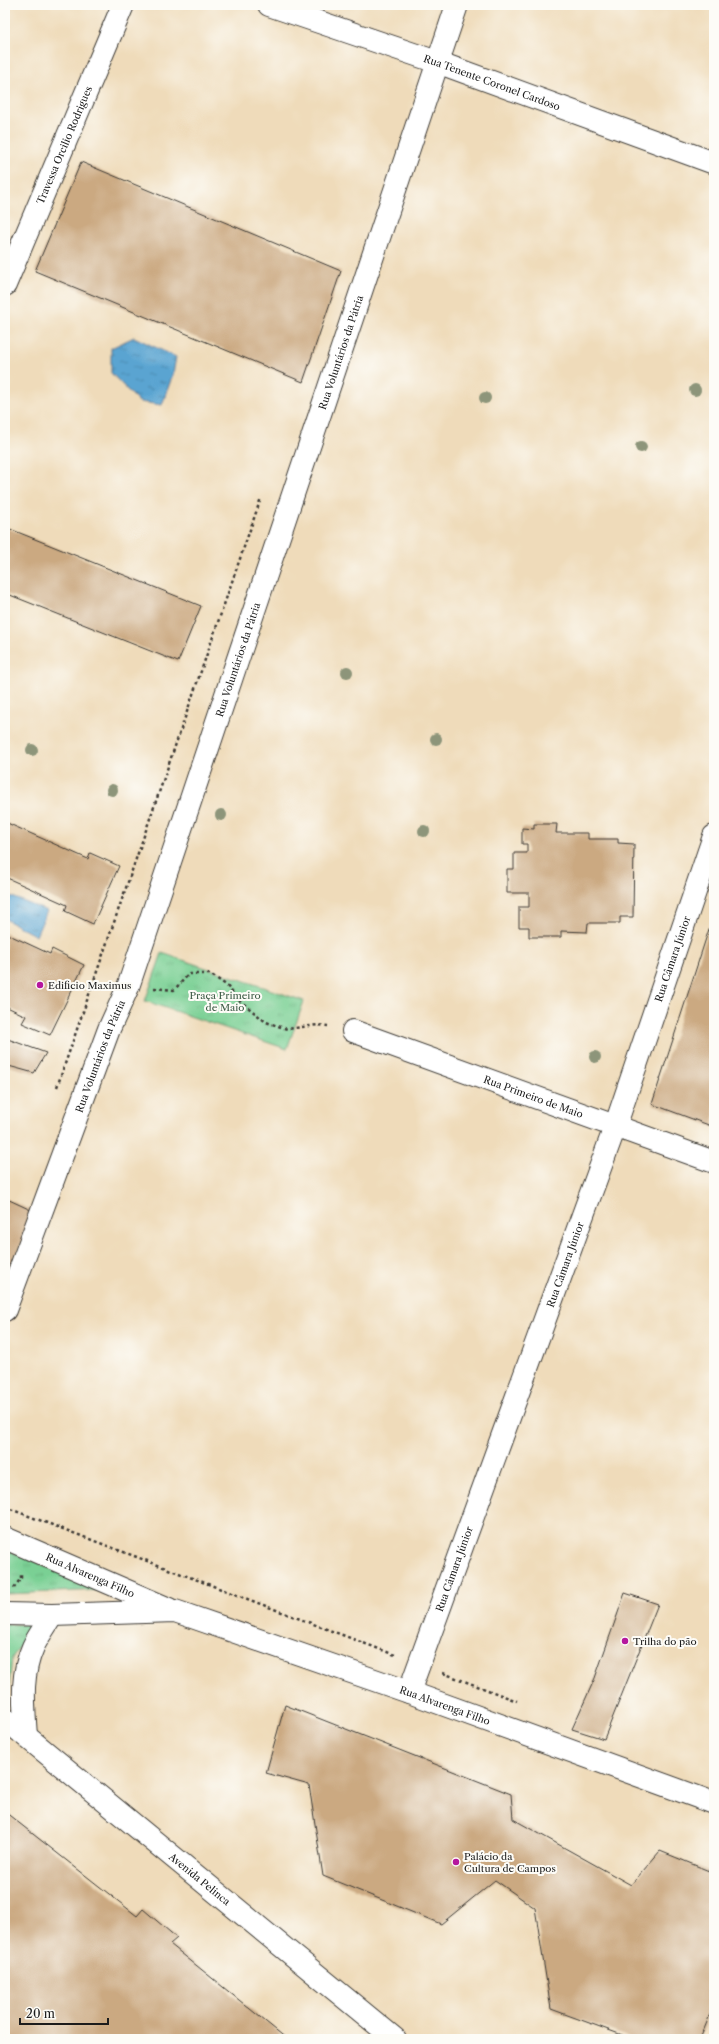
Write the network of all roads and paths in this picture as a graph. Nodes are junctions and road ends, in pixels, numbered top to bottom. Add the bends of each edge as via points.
1 (123, 5) edge
2 (269, 5) edge
3 (457, 5) edge
4 (437, 62) junction
5 (714, 163) edge
6 (5, 285) edge
7 (264, 491) dead end
8 (714, 836) edge
9 (128, 986) junction
10 (353, 1031) joint
11 (55, 1094) dead end
12 (615, 1127) junction
13 (714, 1162) edge
14 (5, 1310) edge
15 (5, 1507) edge
16 (5, 1538) edge
17 (175, 1611) junction
18 (5, 1614) edge
19 (52, 1615) junction
20 (419, 1664) junction
21 (409, 1692) junction
22 (523, 1703) dead end
23 (5, 1719) edge
24 (26, 1736) junction
25 (714, 1803) edge
26 (395, 2039) edge

1 - 6 main road, Travessa Orcilio Rodrigues
2 - 4 main road, Rua Tenente Coronel Cardoso
3 - 4 main road, Rua Voluntários da Pátria
4 - 5 main road, Rua Tenente Coronel Cardoso
4 - 9 main road, Rua Voluntários da Pátria
7 - 11 path
8 - 12 main road, Rua Câmara Júnior
9 - 10 path via 174,990 189,974 210,974 226,985 239,1000 266,1022 287,1029 318,1025
9 - 14 main road, Rua Voluntários da Pátria via 109,1029
10 - 12 main road, Rua Primeiro de Maio
12 - 13 main road, Rua Primeiro de Maio
12 - 20 main road, Rua Câmara Júnior
15 - 20 path
16 - 17 main road, Rua Alvarenga Filho
17 - 19 main road, Rua Alvarenga Filho
17 - 21 main road, Rua Alvarenga Filho
18 - 19 main road, Rua Alvarenga Filho
19 - 24 main road via 33,1647 24,1673
20 - 21 main road, Rua Câmara Júnior
20 - 22 path
21 - 25 main road, Rua Alvarenga Filho
23 - 24 main road, Avenida Pelinca
24 - 26 main road, Avenida Pelinca

